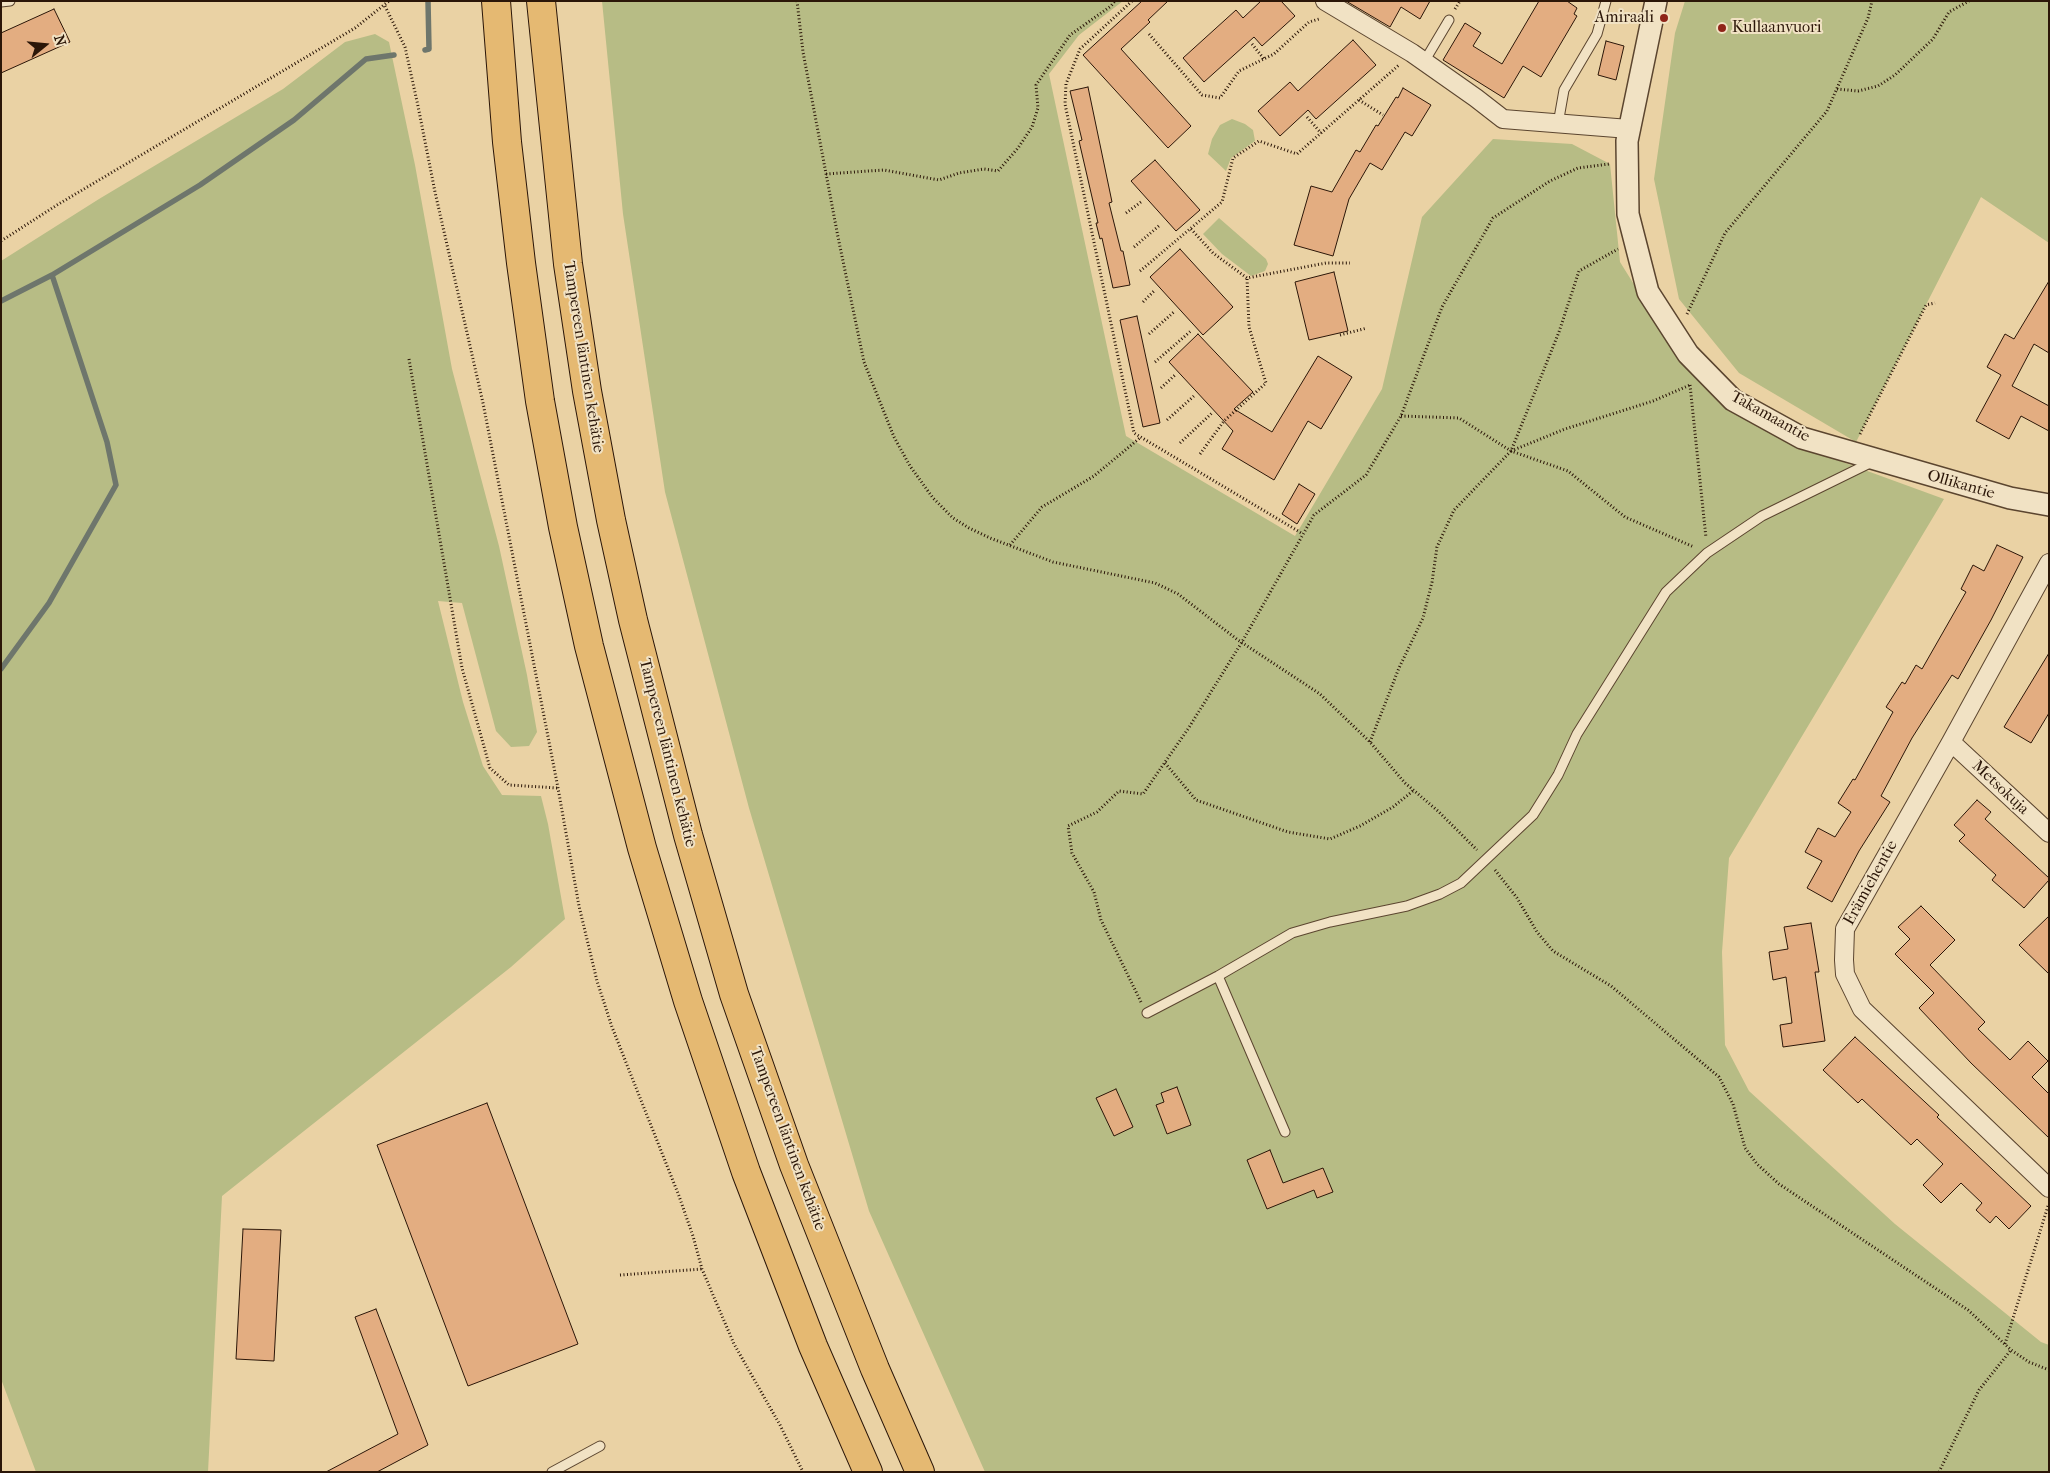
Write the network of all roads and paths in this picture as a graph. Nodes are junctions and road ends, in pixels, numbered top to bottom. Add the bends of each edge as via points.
1 (10, 1) edge
2 (389, 1) edge
3 (496, 1) edge
4 (541, 1) edge
5 (797, 1) edge
6 (1115, 1) edge
7 (1132, 1) edge
8 (1325, 1) edge
9 (1606, 1) edge
10 (1656, 1) edge
11 (1872, 1) edge
12 (1969, 1) edge
13 (1, 2) edge
14 (385, 6) junction
15 (1341, 11) junction
16 (1449, 20) dead end
17 (1149, 34) dead end
18 (1252, 44) dead end
19 (1418, 58) junction
20 (1264, 59) junction
21 (1837, 89) junction
22 (1359, 100) junction
23 (1383, 115) dead end
24 (1307, 117) dead end
25 (1558, 124) junction
26 (1629, 129) junction
27 (1321, 133) junction
28 (1627, 162) junction
29 (826, 174) junction
30 (1141, 202) dead end
31 (1126, 213) dead end
32 (1160, 224) dead end
33 (1191, 229) junction
34 (1635, 240) junction
35 (1, 241) edge
36 (1134, 247) dead end
37 (1350, 263) dead end
38 (1140, 271) dead end
39 (1248, 278) junction
40 (1155, 290) dead end
41 (1143, 302) dead end
42 (1935, 303) dead end
43 (1176, 311) dead end
44 (1685, 318) dead end
45 (1367, 328) dead end
46 (1192, 330) dead end
47 (1149, 334) dead end
48 (1340, 335) dead end
49 (1688, 354) junction
50 (409, 359) dead end
51 (1155, 362) dead end
52 (1176, 374) dead end
53 (1690, 385) junction
54 (1161, 388) dead end
55 (1195, 395) dead end
56 (1212, 413) dead end
57 (1401, 416) junction
58 (1167, 420) dead end
59 (1142, 437) junction
60 (1856, 442) dead end
61 (1180, 443) dead end
62 (1511, 451) junction
63 (1200, 454) dead end
64 (1874, 460) junction
65 (2049, 505) edge
66 (1304, 534) junction
67 (1010, 546) junction
68 (1707, 553) junction
69 (2049, 563) edge
70 (1242, 642) junction
71 (1370, 742) junction
72 (1952, 742) junction
73 (1165, 763) junction
74 (558, 788) junction
75 (1414, 790) junction
76 (2049, 834) edge
77 (1485, 859) junction
78 (1218, 976) junction
79 (1146, 1013) joint
80 (1284, 1132) dead end
81 (2049, 1188) edge
82 (2049, 1205) edge
83 (702, 1269) junction
84 (620, 1275) dead end
85 (2005, 1344) junction
86 (2011, 1350) junction
87 (2049, 1370) edge
88 (600, 1446) dead end
89 (552, 1472) edge
90 (803, 1472) edge
91 (868, 1472) edge
92 (920, 1472) edge
93 (1940, 1472) edge

1 - 13 lane
2 - 14 path
3 - 91 highway via 521,263 540,401 589,646 642,848 688,1001 746,1172 813,1346
4 - 92 highway, Tampereen läntinen kehätie via 568,264 587,391 631,611 688,835 734,994 794,1165 875,1369
5 - 29 path via 803,52
6 - 29 path via 1065,42 1036,85 1038,108 1032,127 998,171 959,172 939,180 884,170
7 - 59 path via 1080,49 1066,84 1065,104 1134,433
8 - 15 street
9 - 25 lane via 1597,34 1564,90
10 - 26 street, Takamaantie
11 - 21 path via 1868,18
12 - 21 path via 1949,12 1933,39 1895,75 1878,86 1858,91
14 - 35 path via 355,28
14 - 74 path via 405,46 483,403
15 - 19 street
15 - 20 path via 1309,22
16 - 19 lane
17 - 20 path via 1202,96 1220,98 1239,71
18 - 20 path
19 - 22 path
19 - 25 street via 1503,119
21 - 44 path via 1827,111 1725,233
22 - 23 path
22 - 27 path
24 - 27 path
25 - 26 street
26 - 28 street, Takamaantie
27 - 33 path via 1297,154 1259,141 1233,158 1222,202
28 - 34 street, Takamaantie via 1628,214
28 - 57 path via 1578,168 1550,181 1493,218 1442,307
29 - 67 path via 864,362 894,437 932,498 953,518
30 - 31 path
32 - 36 path
33 - 38 path
33 - 39 path via 1213,252
34 - 49 street, Takamaantie via 1648,292
34 - 62 path via 1579,271 1559,332
37 - 39 path via 1326,263
39 - 63 path via 1249,327 1266,383 1224,420
40 - 41 path
42 - 60 path via 1926,305
43 - 47 path
45 - 48 path
46 - 51 path
49 - 53 path
49 - 64 street, Takamaantie via 1733,400 1802,438
50 - 74 path via 462,668 490,768 509,785
52 - 54 path
53 - 62 path
53 - 68 path
55 - 58 path
56 - 61 path
57 - 62 path via 1459,418
57 - 66 path via 1366,475 1314,516
59 - 66 path
59 - 67 path via 1094,476 1042,507
62 - 68 path via 1568,471 1625,517
62 - 71 path via 1454,510 1436,547 1423,618
64 - 65 street, Ollikantie via 2010,498
64 - 68 lane via 1762,516
66 - 70 path
67 - 70 path via 1053,562 1155,583 1178,594
68 - 77 lane via 1666,592 1577,734 1558,775 1533,815
69 - 72 street, Erämiehentie
70 - 71 path via 1320,694
70 - 73 path
71 - 75 path
72 - 76 street, Metsokuja
72 - 81 street, Erämiehentie via 1845,929 1845,974 1862,1009
73 - 75 path via 1196,800 1288,832 1330,839 1393,808
73 - 79 path via 1143,794 1119,791 1097,812 1068,826 1072,853 1094,892 1101,920
74 - 83 path via 579,906 597,981 679,1196
75 - 77 path
77 - 78 lane via 1461,883 1440,894 1407,906 1292,933
77 - 85 path via 1513,893 1552,951 1611,986 1719,1077 1733,1104 1745,1148 1757,1164 1779,1184 1954,1300
78 - 79 lane
78 - 80 lane
82 - 85 path
83 - 84 path
83 - 90 path via 734,1344
85 - 86 path
86 - 87 path
86 - 93 path via 1979,1390
88 - 89 lane

